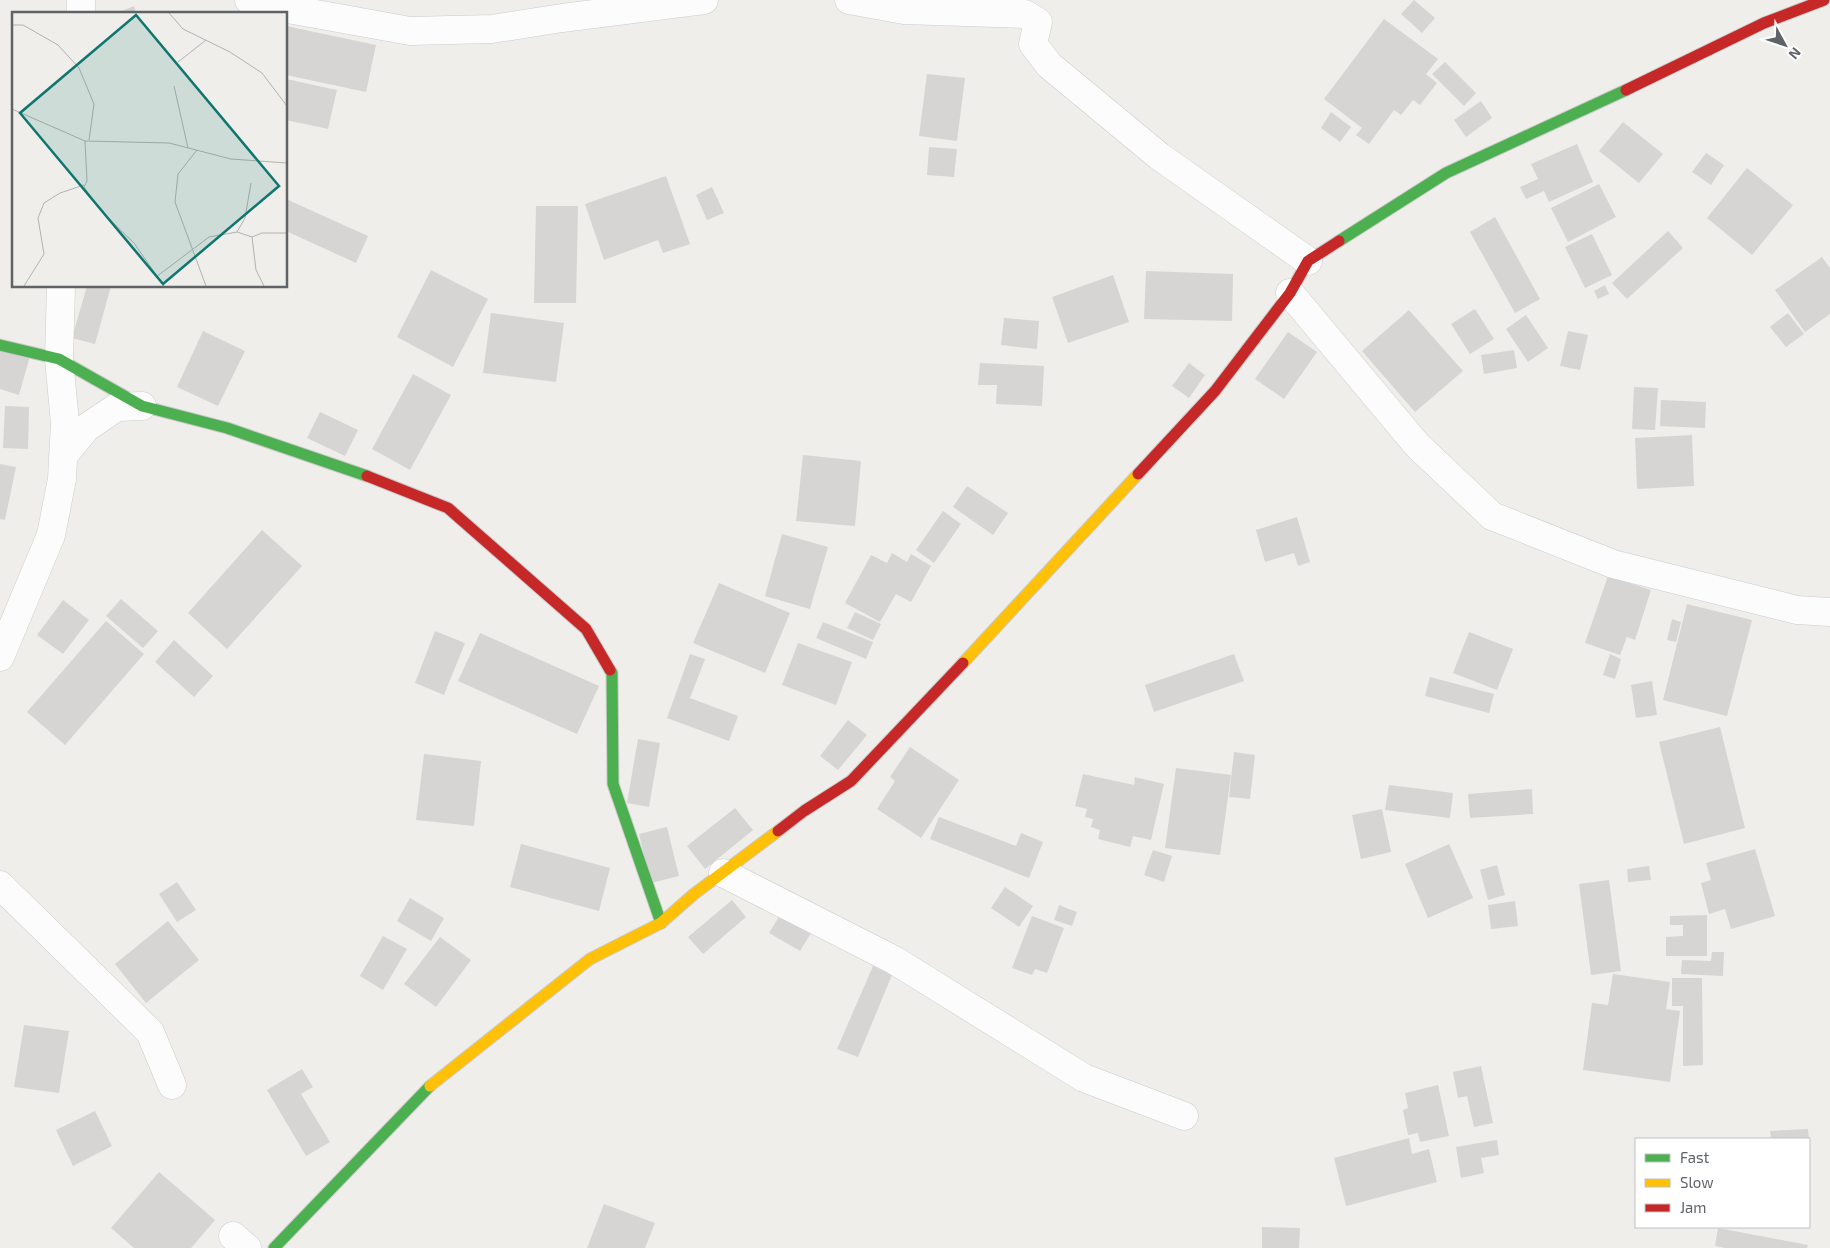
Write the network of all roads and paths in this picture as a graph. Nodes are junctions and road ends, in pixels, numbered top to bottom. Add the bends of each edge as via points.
1 (249, 0) edge
2 (704, 0) edge
3 (849, 0) edge
4 (1824, 0) edge
5 (1043, 11) edge
6 (1308, 262) junction
7 (60, 288) edge
8 (1290, 293) junction
9 (0, 345) edge
10 (58, 359) junction
11 (142, 406) junction
12 (63, 456) junction
13 (1830, 612) edge
14 (0, 657) edge
15 (723, 873) junction
16 (0, 885) edge
17 (661, 923) junction
18 (172, 1086) dead end
19 (1184, 1116) dead end
20 (274, 1248) edge

1 - 2 street via 410,31 492,29
3 - 5 street via 904,10 1025,14
4 - 6 street via 1764,23 1611,98 1446,173
5 - 6 street via 1033,44 1049,65 1159,156
6 - 8 street
7 - 10 street
8 - 13 street via 1417,445 1492,516 1613,564 1797,610
8 - 15 street via 1215,391 851,781 804,811
9 - 10 street
10 - 11 street
10 - 12 street via 65,423
11 - 12 street via 117,407 86,428
11 - 17 street via 236,431 448,508 586,629 612,672 613,784
12 - 14 street via 52,535
15 - 17 street
15 - 19 street via 894,960 1084,1078
16 - 18 street via 150,1032
17 - 20 street via 590,959 428,1087

